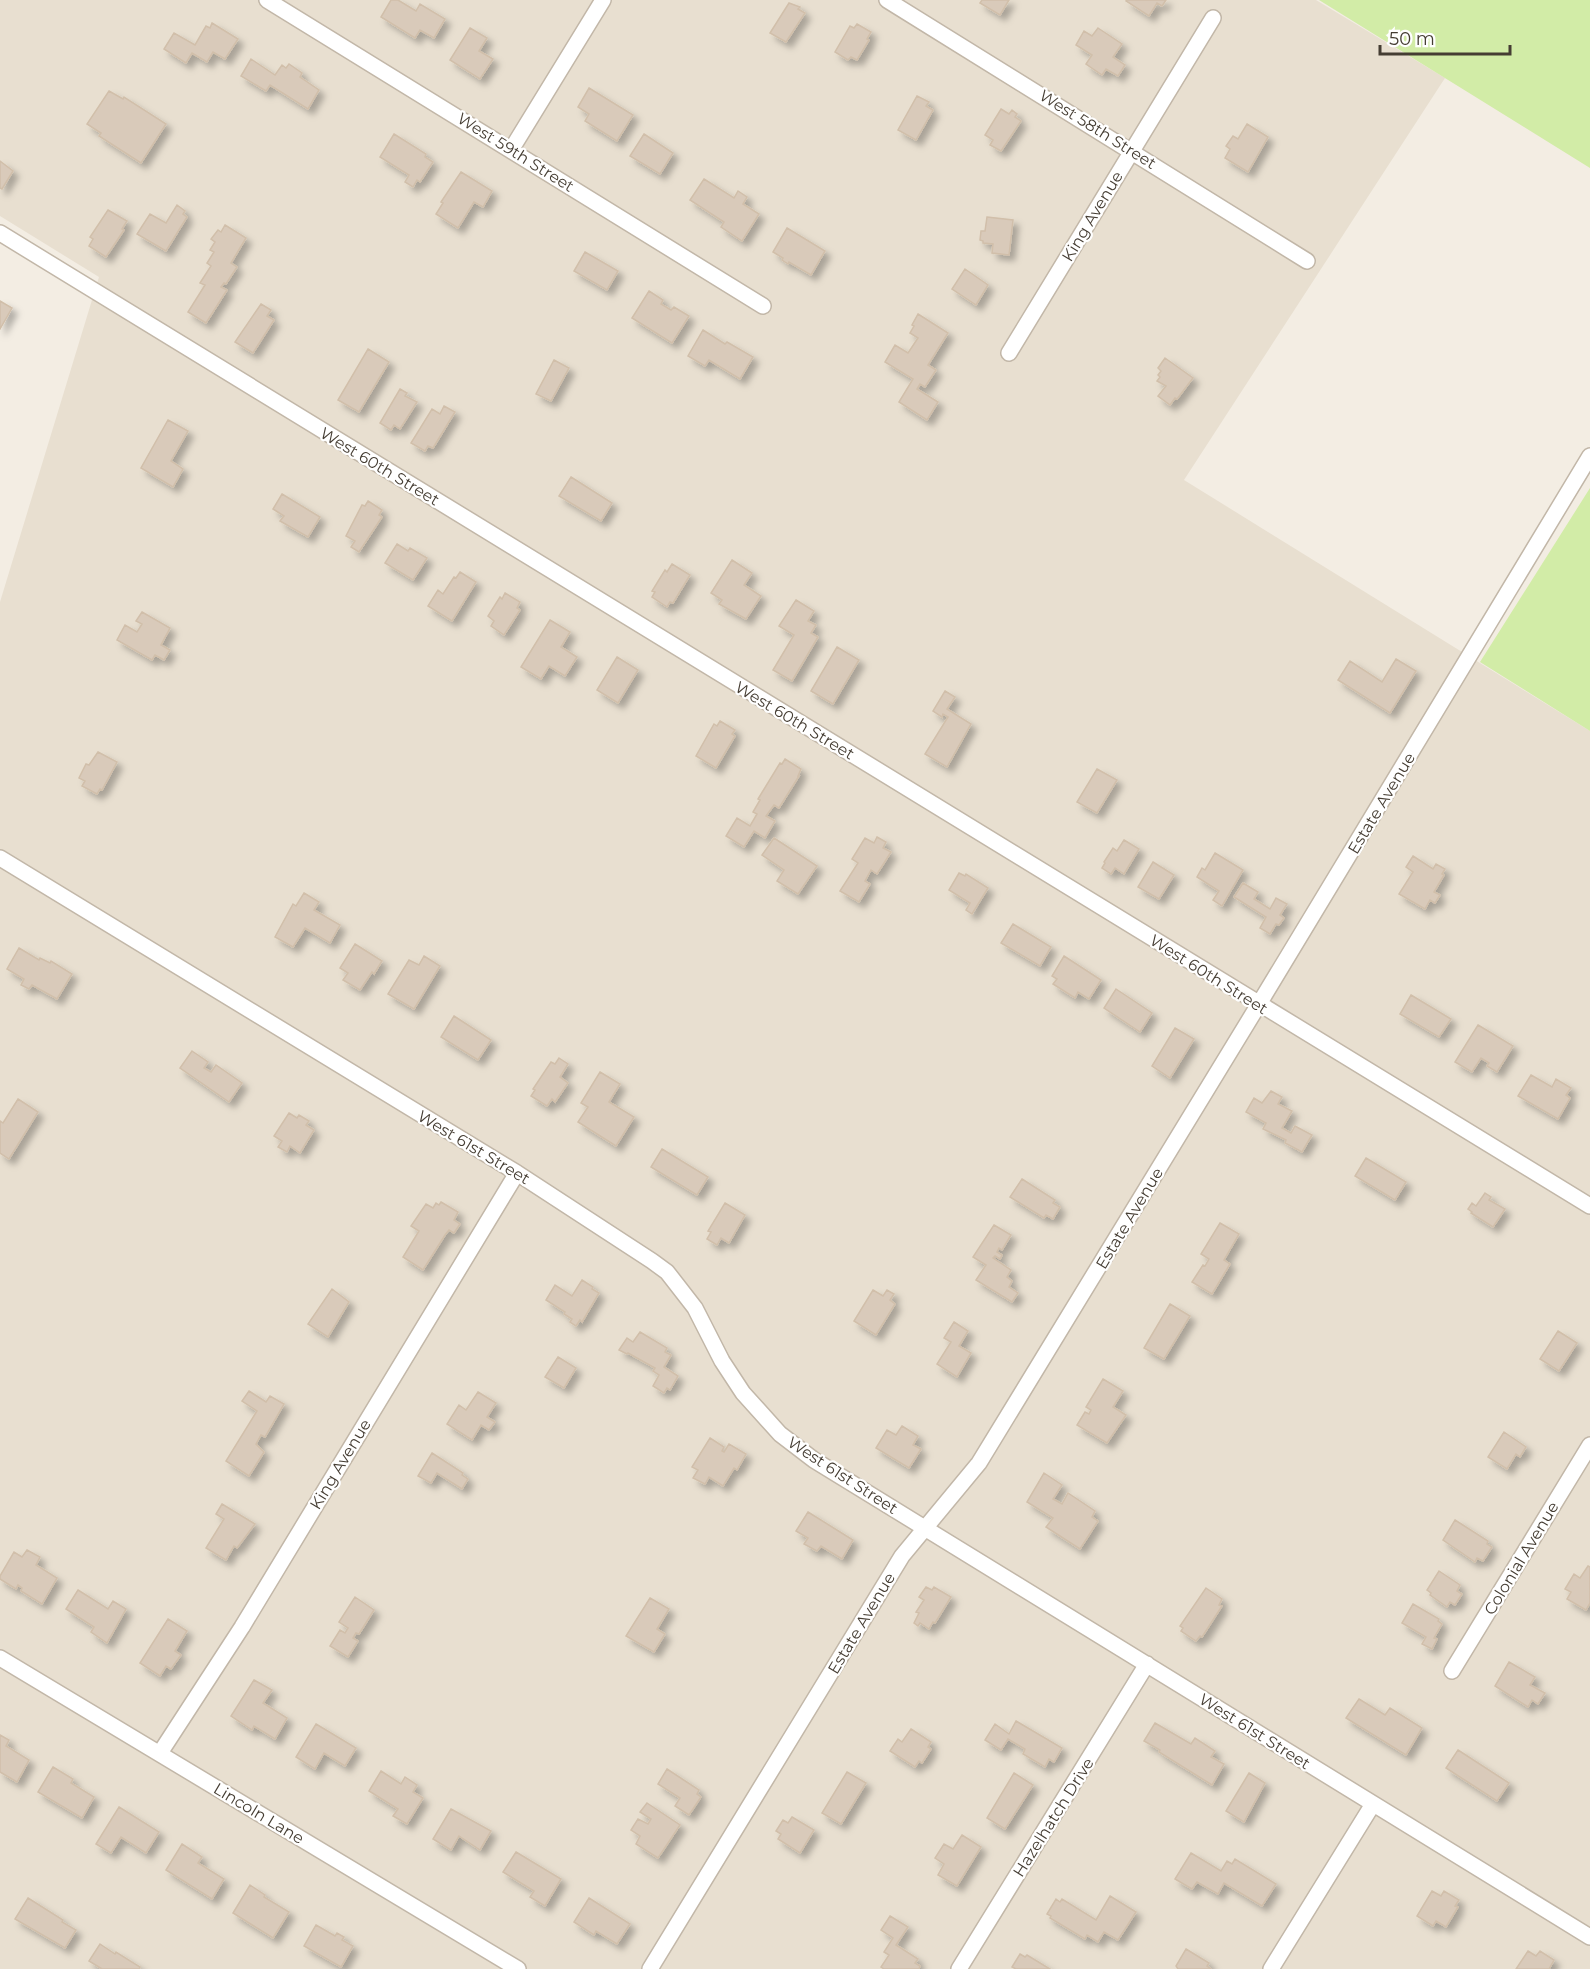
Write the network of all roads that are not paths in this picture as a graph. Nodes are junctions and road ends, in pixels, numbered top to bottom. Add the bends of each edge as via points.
1 (267, 0) edge
2 (603, 0) edge
3 (887, 0) edge
4 (1213, 18) dead end
5 (511, 150) junction
6 (1133, 151) junction
7 (0, 233) edge
8 (1307, 261) dead end
9 (763, 306) dead end
10 (1009, 354) dead end
11 (1590, 456) edge
12 (0, 858) edge
13 (1259, 1004) junction
14 (517, 1173) junction
15 (1590, 1206) edge
16 (1590, 1445) edge
17 (925, 1527) junction
18 (0, 1658) edge
19 (1147, 1664) junction
20 (1452, 1671) dead end
21 (160, 1753) junction
22 (1373, 1804) junction
23 (1590, 1936) edge
24 (518, 1969) edge
25 (650, 1969) edge
26 (959, 1969) edge
27 (1271, 1969) edge

1 - 5 street, West 59th Street
2 - 5 street
3 - 6 street, West 58th Street
4 - 6 street, King Avenue
5 - 9 street, West 59th Street
6 - 8 street, West 58th Street
6 - 10 street, King Avenue
7 - 13 street, West 60th Street
11 - 13 street, Estate Avenue
12 - 14 street, West 61st Street
13 - 15 street, West 60th Street
13 - 17 street, Estate Avenue via 979,1463
14 - 17 street, West 61st Street via 667,1272 702,1319 743,1393 780,1434 814,1460
14 - 21 street, King Avenue via 242,1627
16 - 20 street, Colonial Avenue
17 - 19 street, West 61st Street
17 - 25 street, Estate Avenue via 902,1556
18 - 21 street, Lincoln Lane
19 - 22 street, West 61st Street
19 - 26 street, Hazelhatch Drive
21 - 24 street, Lincoln Lane
22 - 23 street, West 61st Street
22 - 27 street

